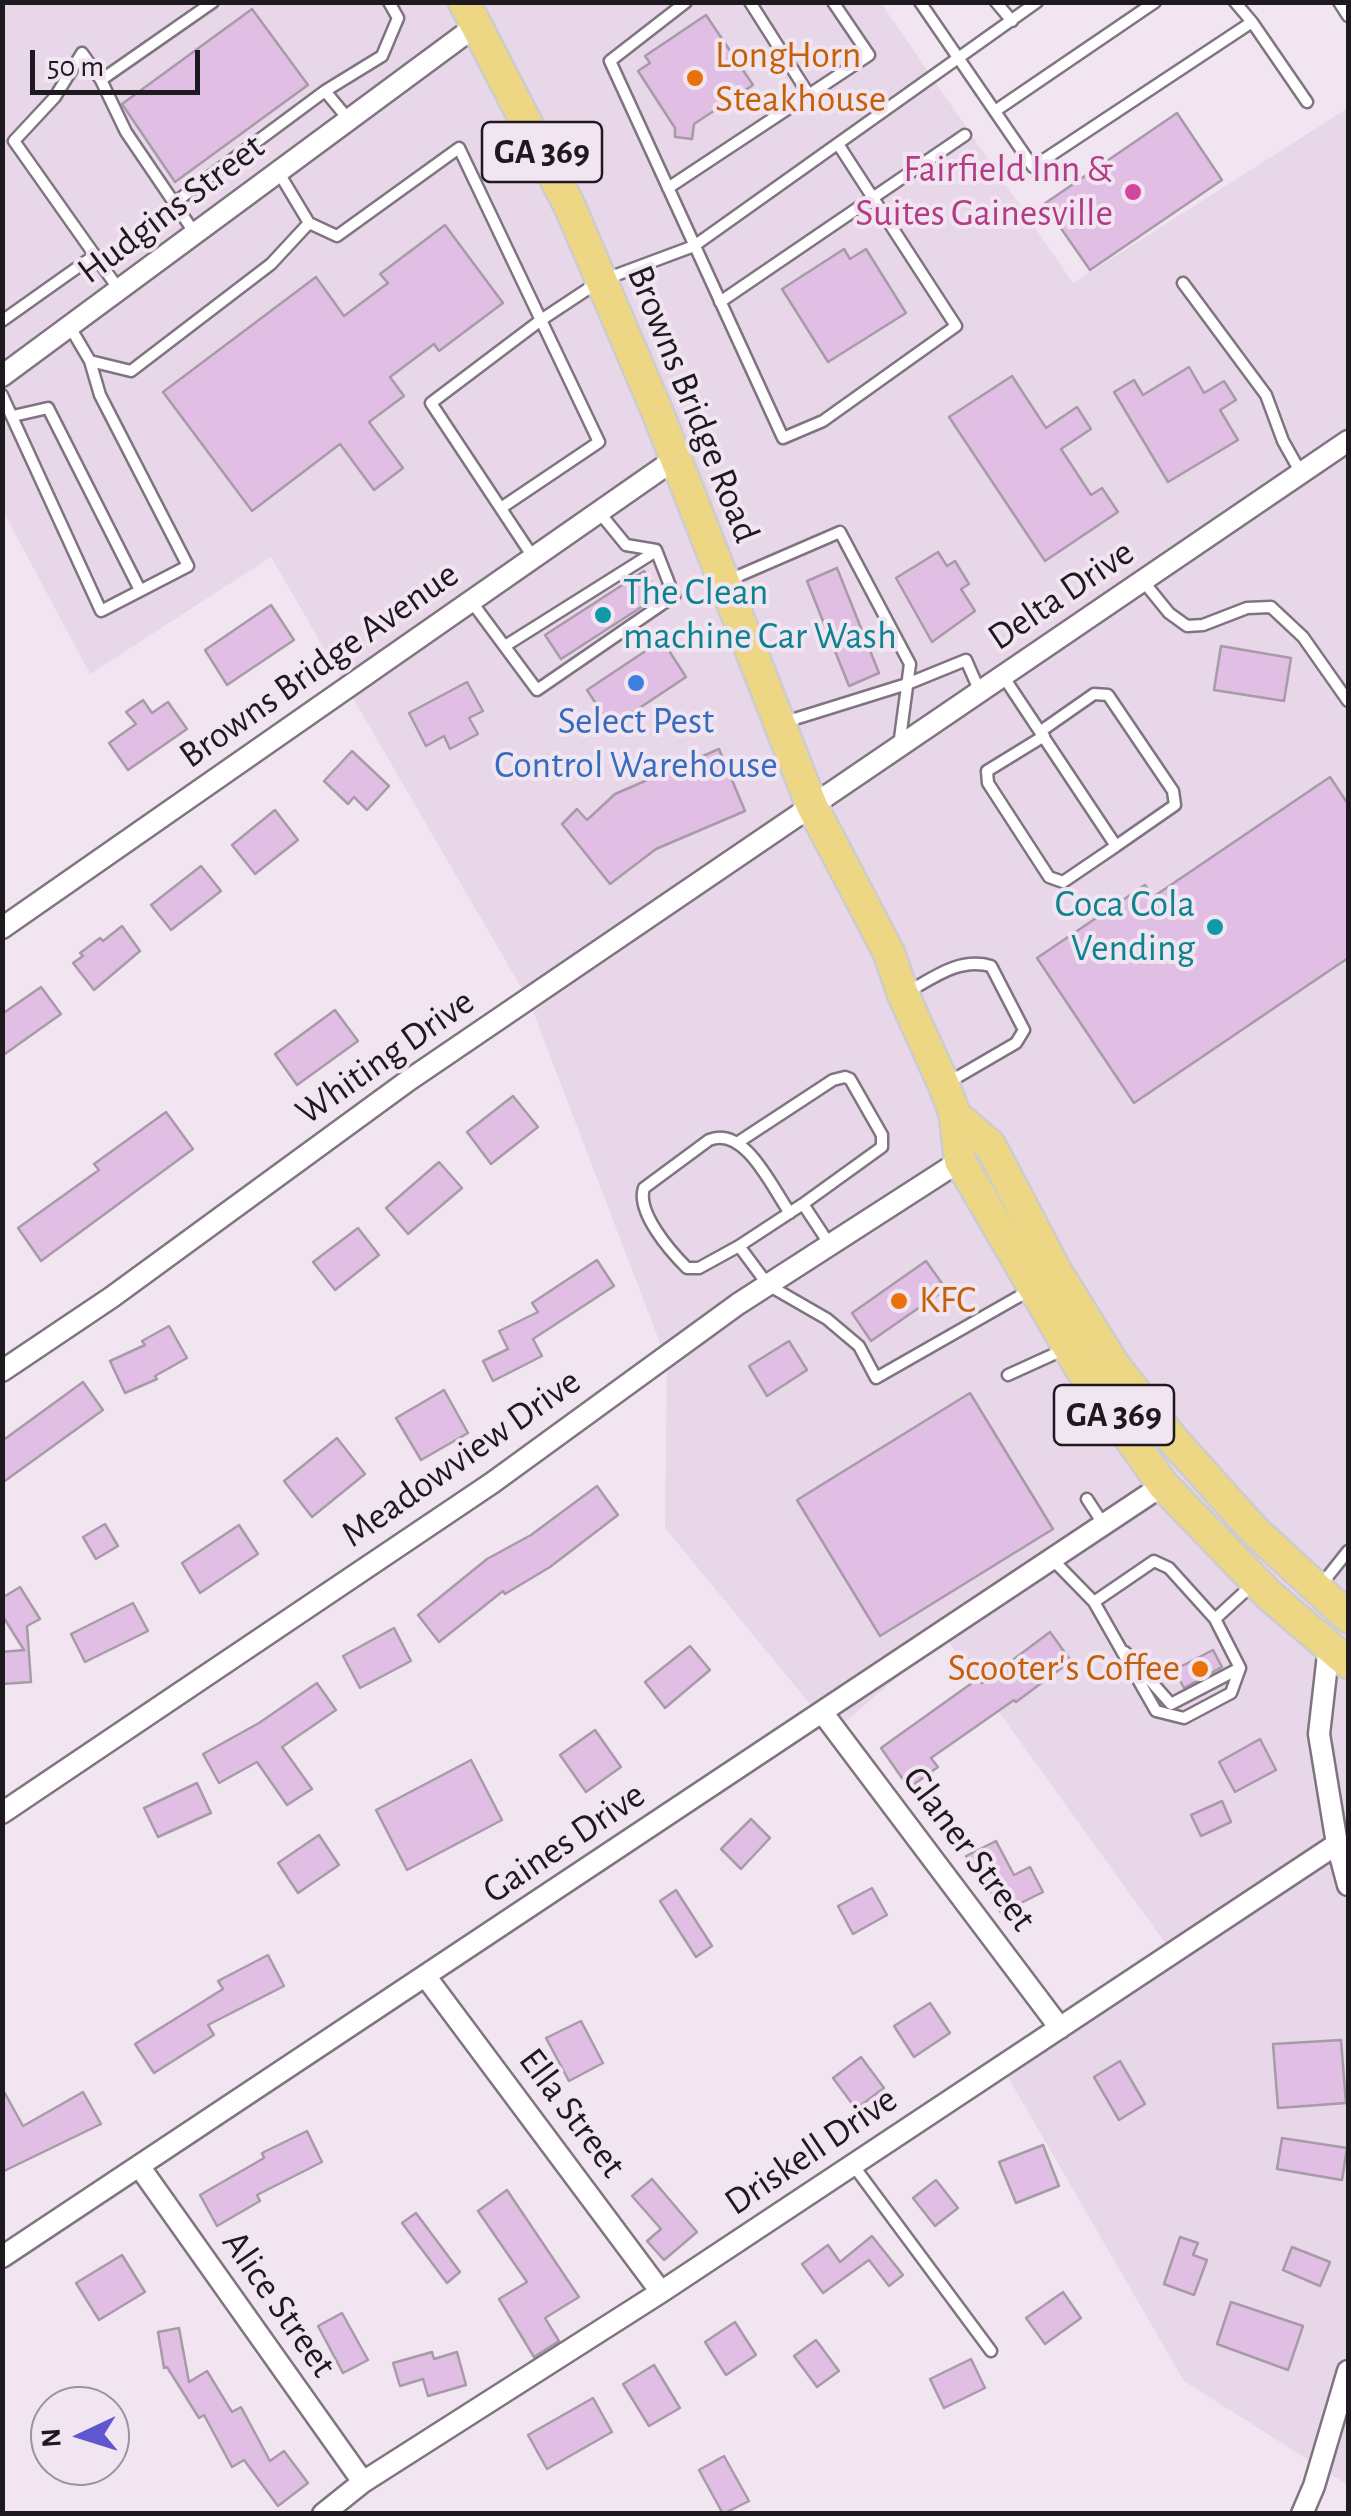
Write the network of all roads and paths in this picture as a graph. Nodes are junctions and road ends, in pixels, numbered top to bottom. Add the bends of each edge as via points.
1 (213, 2) edge
2 (389, 2) edge
3 (686, 2) edge
4 (750, 2) edge
5 (833, 2) edge
6 (996, 2) edge
7 (1037, 2) edge
8 (1156, 2) edge
9 (1235, 2) edge
10 (1339, 2) edge
11 (925, 4) edge
12 (471, 14) edge
13 (1348, 16) edge
14 (1012, 21) junction
15 (1252, 22) junction
16 (958, 59) junction
17 (101, 80) junction
18 (326, 91) junction
19 (809, 95) junction
20 (1307, 102) dead end
21 (996, 111) junction
22 (349, 120) junction
23 (966, 135) dead end
24 (14, 141) junction
25 (838, 144) junction
26 (2, 150) edge
27 (278, 172) junction
28 (668, 188) junction
29 (874, 199) junction
30 (174, 202) junction
31 (309, 224) junction
32 (196, 235) junction
33 (694, 246) junction
34 (95, 255) junction
35 (600, 282) junction
36 (1182, 284) dead end
37 (120, 291) junction
38 (720, 302) junction
39 (540, 320) junction
40 (2, 321) edge
41 (70, 328) junction
42 (90, 361) junction
43 (2, 376) edge
44 (2, 395) edge
45 (13, 416) junction
46 (1348, 441) edge
47 (675, 459) junction
48 (1301, 473) junction
49 (501, 508) junction
50 (598, 512) junction
51 (656, 550) junction
52 (533, 558) junction
53 (1143, 581) junction
54 (723, 583) junction
55 (140, 590) junction
56 (472, 601) junction
57 (505, 646) junction
58 (1003, 676) junction
59 (907, 684) junction
60 (980, 692) junction
61 (1348, 702) edge
62 (779, 724) junction
63 (1042, 733) junction
64 (899, 747) junction
65 (812, 806) junction
66 (1116, 846) junction
67 (2, 928) edge
68 (902, 994) junction
69 (944, 1085) junction
70 (955, 1115) junction
71 (740, 1142) junction
72 (960, 1161) junction
73 (803, 1204) junction
74 (790, 1213) junction
75 (830, 1245) junction
76 (738, 1246) junction
77 (768, 1285) junction
78 (1033, 1288) junction
79 (1069, 1348) junction
80 (2, 1371) edge
81 (1008, 1375) dead end
82 (1163, 1485) junction
83 (1087, 1499) dead end
84 (1104, 1524) junction
85 (1348, 1551) edge
86 (1052, 1559) junction
87 (1256, 1582) junction
88 (1318, 1589) junction
89 (1094, 1602) junction
90 (1348, 1618) edge
91 (1216, 1619) junction
92 (1118, 1644) junction
93 (1339, 1655) edge
94 (1240, 1668) junction
95 (822, 1712) junction
96 (2, 1813) edge
97 (1338, 1844) junction
98 (1348, 1885) edge
99 (426, 1976) junction
100 (1060, 2028) junction
101 (853, 2165) junction
102 (138, 2166) junction
103 (2, 2256) edge
104 (661, 2292) junction
105 (991, 2351) dead end
106 (1348, 2371) edge
107 (363, 2482) junction
108 (323, 2514) edge
109 (1302, 2514) edge

1 - 17 lane
2 - 18 lane via 398,18 382,56
3 - 28 lane via 610,62
4 - 19 lane
5 - 19 lane via 869,56
6 - 14 lane
7 - 14 lane
8 - 21 lane
9 - 15 lane
10 - 13 lane
11 - 16 lane
12 - 22 street, Hudgins Street
12 - 35 main road, Browns Bridge Road / GA 369 via 570,207
14 - 16 lane
15 - 20 lane
15 - 21 lane via 1033,167
16 - 21 lane
16 - 25 lane
17 - 24 lane via 82,53 55,97
17 - 30 lane via 126,132
18 - 22 lane
18 - 30 lane
19 - 28 lane
22 - 27 street, Hudgins Street
23 - 29 lane
24 - 26 lane
24 - 34 lane
25 - 29 lane
25 - 33 lane
27 - 31 lane
27 - 32 street, Hudgins Street
28 - 33 lane
29 - 38 lane
29 - 38 lane via 956,326 823,421 782,438
30 - 32 lane
31 - 39 lane via 337,236 459,148
31 - 42 lane via 270,264 130,370
32 - 37 street, Hudgins Street
33 - 35 lane
33 - 38 lane
34 - 37 lane
34 - 40 lane
35 - 39 lane
35 - 47 main road, Browns Bridge Road / GA 369
36 - 48 lane via 1266,394
37 - 41 street, Hudgins Street
39 - 49 lane via 599,442
39 - 49 lane via 431,403
41 - 42 lane
41 - 43 street, Hudgins Street
42 - 55 lane via 100,394 188,566
44 - 45 lane
45 - 55 lane via 48,408
45 - 55 lane via 101,611
46 - 48 street, Delta Drive
47 - 50 street, Browns Bridge Avenue
47 - 54 main road, Browns Bridge Road / GA 369
48 - 53 street, Delta Drive
49 - 52 lane
50 - 51 lane via 626,545
50 - 52 street, Browns Bridge Avenue
51 - 57 lane
51 - 57 lane via 674,596 537,690
52 - 56 street, Browns Bridge Avenue
53 - 58 street, Delta Drive
53 - 61 lane via 1187,626 1272,607 1303,637
54 - 59 lane via 840,532 910,664
54 - 62 main road, Browns Bridge Road / GA 369
56 - 57 lane
56 - 67 street, Browns Bridge Avenue
58 - 60 street, Delta Drive
58 - 63 lane
59 - 60 lane via 966,660
59 - 62 lane
59 - 64 lane
60 - 64 street, Delta Drive
62 - 65 main road, Browns Bridge Road / GA 369
63 - 66 lane
63 - 66 lane via 987,772 1048,878 1063,882
63 - 66 lane via 1094,694 1108,696 1173,791 1174,805
64 - 65 street, Delta Drive
65 - 68 main road, Browns Bridge Road / GA 369 via 889,954
65 - 80 street, Whiting Drive via 410,1080
68 - 69 main road, Browns Bridge Road / GA 369
68 - 69 lane via 957,966 991,966 1024,1030 1016,1044
69 - 70 main road, Browns Bridge Road / GA 369
70 - 72 main road, Browns Bridge Road / GA 369
70 - 88 main road, Browns Bridge Road / GA 369 via 990,1145 1114,1364 1241,1516
71 - 73 lane via 833,1080 850,1079 882,1135 882,1147
71 - 74 lane
71 - 76 lane via 710,1140 641,1196 687,1268
72 - 75 street, Meadowview Drive
72 - 78 main road, Browns Bridge Road / GA 369
73 - 74 lane
73 - 75 lane
74 - 76 lane
75 - 77 street, Meadowview Drive
76 - 77 lane
77 - 78 lane via 827,1319 858,1346 876,1378
77 - 96 street, Meadowview Drive via 492,1483
78 - 79 main road, Browns Bridge Road / GA 369
79 - 81 lane
79 - 82 main road, Browns Bridge Road / GA 369
82 - 84 street, Gaines Drive
82 - 87 main road, Browns Bridge Road / GA 369
83 - 84 lane
84 - 86 street, Gaines Drive
85 - 88 lane
86 - 89 lane
86 - 95 street, Gaines Drive
87 - 91 lane
87 - 93 main road, Browns Bridge Road / GA 369
88 - 90 main road, Browns Bridge Road / GA 369
89 - 91 lane via 1154,1561 1169,1568
89 - 92 lane
91 - 94 lane
92 - 94 lane via 1171,1704
92 - 94 lane via 1156,1711 1184,1718 1231,1693
93 - 97 street via 1319,1734
95 - 99 street, Gaines Drive
95 - 100 street, Glaner Street
97 - 98 street
97 - 100 street, Driskell Drive
99 - 102 street, Gaines Drive
99 - 104 street, Ella Street
100 - 101 street, Driskell Drive
101 - 104 street, Driskell Drive
101 - 105 lane
102 - 103 street, Gaines Drive
102 - 107 street, Alice Street
104 - 107 street, Driskell Drive
106 - 109 street
107 - 108 street, Driskell Drive

